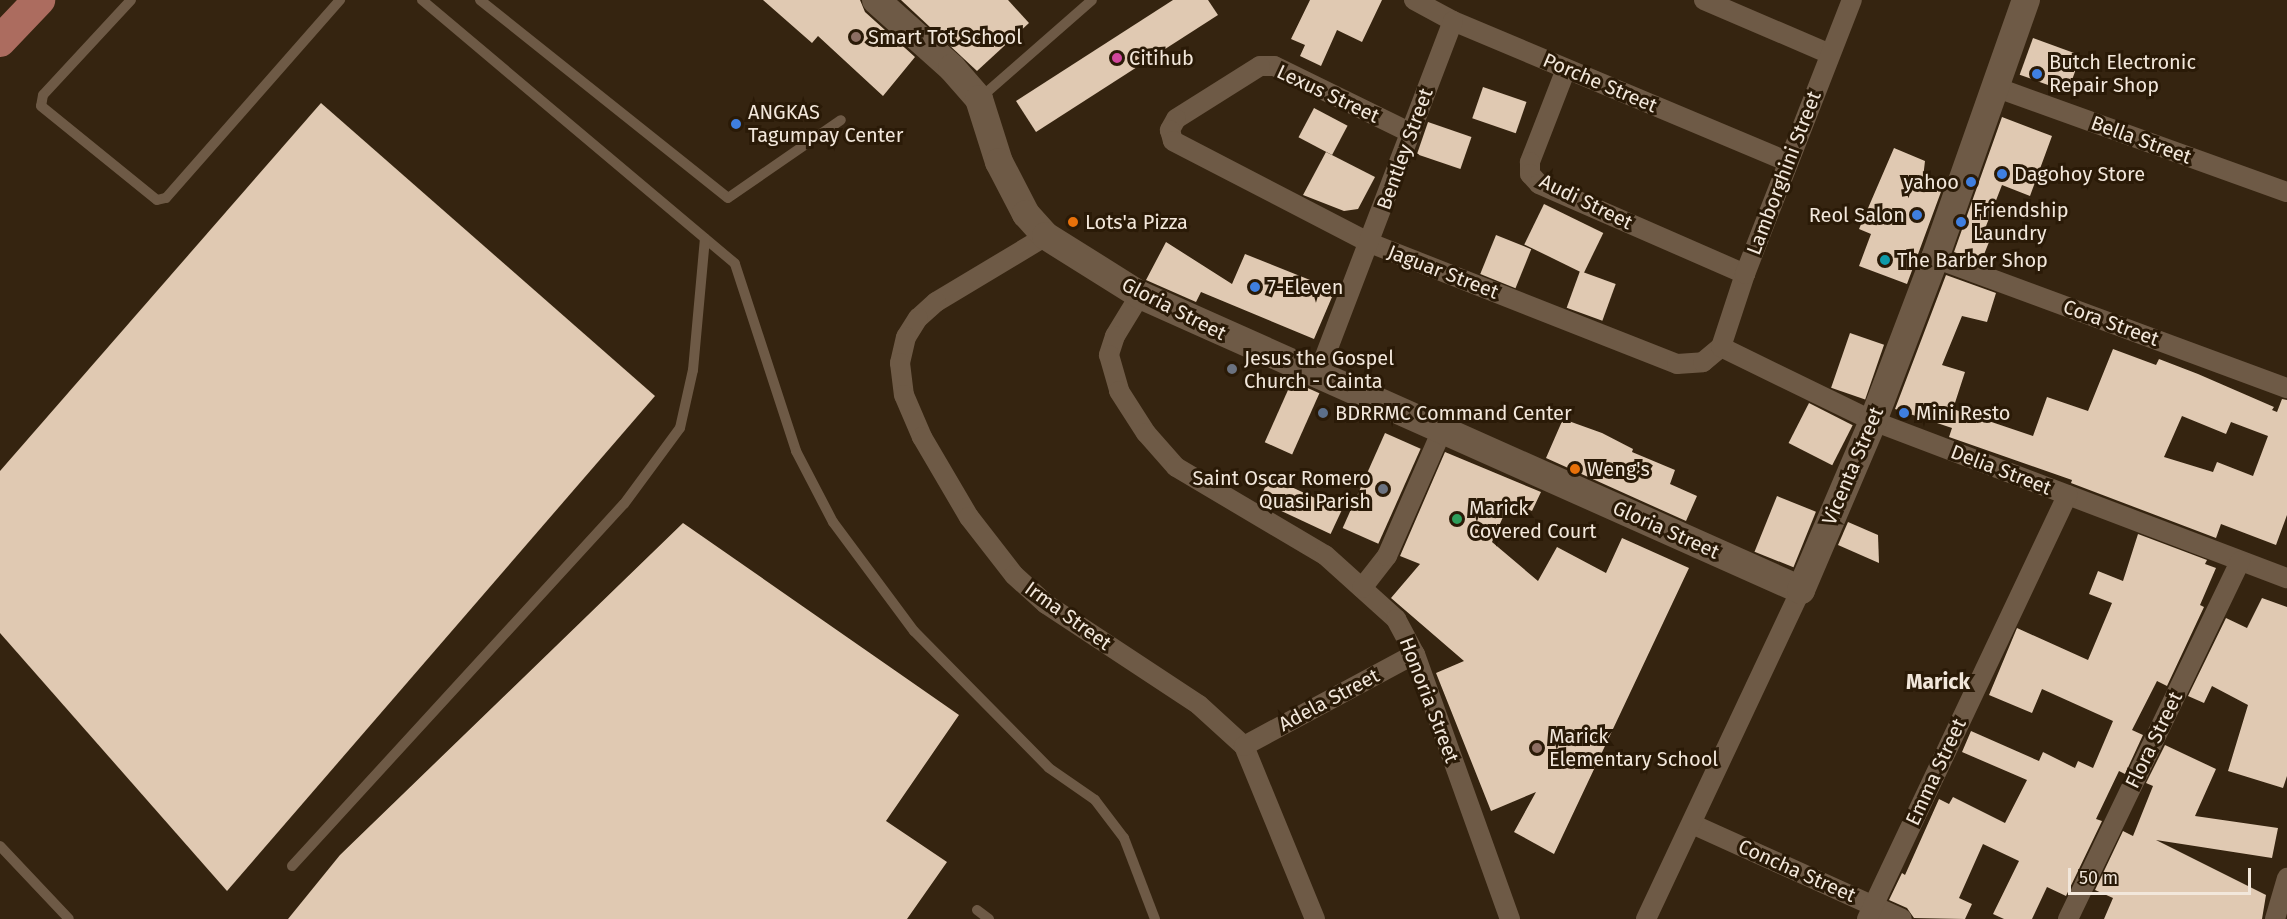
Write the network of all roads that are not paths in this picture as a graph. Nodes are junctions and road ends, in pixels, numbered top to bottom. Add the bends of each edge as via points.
1 (39, 0) edge
2 (131, 0) edge
3 (324, 0) edge
4 (422, 0) edge
5 (480, 0) edge
6 (876, 0) edge
7 (1092, 0) edge
8 (1413, 0) edge
9 (1704, 0) edge
10 (1852, 0) edge
11 (2026, 0) edge
12 (337, 4) edge
13 (1453, 21) junction
14 (0, 41) edge
15 (1830, 54) junction
16 (1566, 69) junction
17 (1995, 87) junction
18 (979, 99) junction
19 (841, 120) dead end
20 (1410, 132) junction
21 (1173, 141) joint
22 (1788, 162) junction
23 (2287, 192) edge
24 (1046, 236) junction
25 (705, 239) junction
26 (1370, 243) junction
27 (1935, 258) junction
28 (1745, 274) junction
29 (1140, 295) junction
30 (1721, 347) junction
31 (1317, 377) junction
32 (2287, 387) edge
33 (1873, 421) junction
34 (1442, 430) junction
35 (2067, 495) junction
36 (2240, 561) junction
37 (2287, 578) edge
38 (1362, 588) junction
39 (1801, 590) junction
40 (1415, 654) junction
41 (1244, 746) junction
42 (1692, 824) junction
43 (0, 846) edge
44 (292, 866) dead end
45 (2287, 878) edge
46 (977, 910) dead end
47 (1870, 912) edge
48 (69, 919) edge
49 (989, 919) edge
50 (1155, 919) edge
51 (1315, 919) edge
52 (1510, 919) edge
53 (1646, 919) edge
54 (1902, 919) edge
55 (2068, 919) edge
56 (2275, 919) edge

1 - 14 main road
2 - 12 lane via 44,95 41,106 157,200 166,198
3 - 12 lane
4 - 25 lane
5 - 19 lane via 729,198
6 - 18 street via 952,68
7 - 18 lane
8 - 13 street, Porche Street
9 - 15 street
10 - 15 street, Lamborghini Street
11 - 17 street, Vicenta Street
13 - 16 street, Porche Street
13 - 20 street, Bentley Street
15 - 22 street, Lamborghini Street
16 - 22 street, Porche Street
16 - 28 street, Audi Street via 1530,162 1530,174 1539,184
17 - 23 street, Bella Street
17 - 27 street, Vicenta Street
18 - 24 street, Gloria Street via 999,162 1026,214
20 - 21 street, Lexus Street via 1274,66 1260,66 1176,118 1170,130
20 - 26 street, Bentley Street
21 - 26 street, Jaguar Street
22 - 28 street, Lamborghini Street
24 - 29 street, Gloria Street
24 - 41 street, Irma Street via 936,302 918,318 906,337 900,363 904,395 922,437 969,517 1014,575 1046,604 1199,705
25 - 44 lane via 693,370 680,428 624,504
25 - 50 lane via 735,264 796,451 833,522 914,632 1049,768 1095,800 1124,838
26 - 30 street, Jaguar Street via 1677,364 1703,362
26 - 31 street, Bentley Street
27 - 32 street, Cora Street
27 - 33 street, Vicenta Street
28 - 30 street, Lamborghini Street
29 - 31 street, Gloria Street
29 - 38 street, Honoria Street via 1108,355 1119,391 1146,433 1176,467 1325,555
30 - 33 street, Delia Street
31 - 34 street, Gloria Street
33 - 35 street, Delia Street
33 - 39 street, Vicenta Street
34 - 38 street via 1387,556
34 - 39 street, Gloria Street
35 - 36 street, Delia Street
35 - 47 street, Emma Street
36 - 37 street, Delia Street
36 - 55 street, Flora Street
38 - 40 street, Honoria Street via 1396,620
39 - 42 street, Vicenta Street
40 - 41 street, Adela Street
40 - 52 street, Honoria Street
41 - 51 street, Irma Street
42 - 47 street, Concha Street
42 - 53 street, Vicenta Street
43 - 48 lane
45 - 56 street
46 - 49 lane
47 - 54 street, Concha Street

